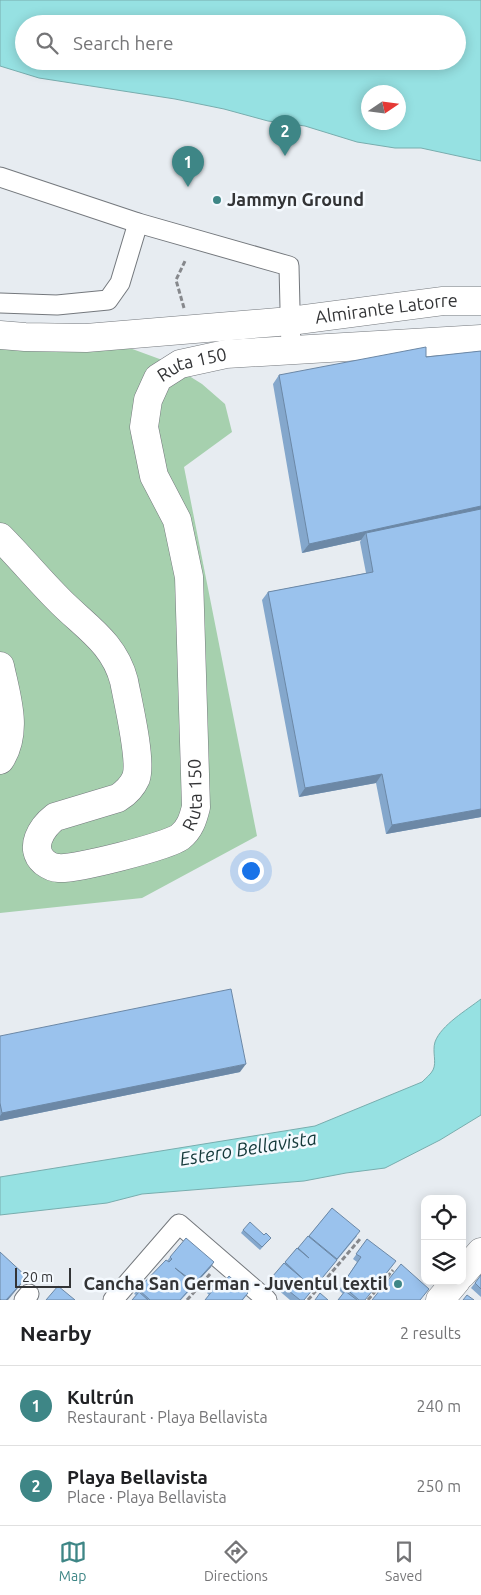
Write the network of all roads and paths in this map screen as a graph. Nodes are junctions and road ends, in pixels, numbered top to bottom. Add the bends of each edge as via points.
1 (0, 177) edge
2 (138, 223) junction
3 (186, 260) dead end
4 (481, 301) edge
5 (0, 304) edge
6 (184, 308) dead end
7 (290, 321) junction
8 (0, 335) edge
9 (481, 339) edge
10 (291, 350) junction
11 (0, 537) edge
12 (0, 666) edge
13 (0, 760) edge
14 (360, 1239) edge
15 (481, 1252) edge
16 (222, 1261) junction
17 (466, 1269) edge
18 (394, 1270) edge
19 (453, 1285) edge
20 (113, 1300) edge
21 (187, 1300) edge
22 (267, 1300) edge
23 (308, 1300) edge
24 (368, 1300) edge
25 (440, 1300) edge

1 - 2 street
2 - 5 street via 120,283 108,300 56,305
2 - 7 street via 289,266
3 - 6 path via 176,280
4 - 7 main road, Almirante Latorre via 443,301
7 - 8 main road, Ruta 150 via 86,338
7 - 10 street
9 - 10 main road, Almirante Latorre
10 - 11 main road, Ruta 150 via 226,354 180,364 158,378 148,400 144,427 154,476 177,520 189,577 196,807 190,825 179,838 164,845 75,867 52,867 38,853 42,829 48,822 126,793 136,778 138,761 124,681 113,653
12 - 13 main road via 10,727
14 - 23 path
15 - 17 main road
16 - 20 street via 179,1224
16 - 21 path
16 - 22 street
18 - 24 path
19 - 25 main road

